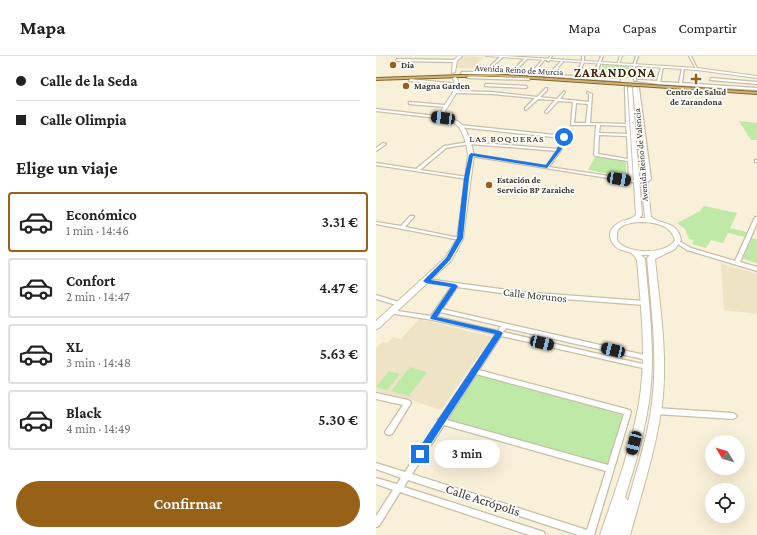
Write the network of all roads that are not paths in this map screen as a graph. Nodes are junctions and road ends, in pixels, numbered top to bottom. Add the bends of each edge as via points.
1 (426, 56) edge
2 (460, 56) edge
3 (488, 56) edge
4 (551, 56) edge
5 (583, 56) edge
6 (602, 56) edge
7 (621, 56) edge
8 (637, 56) edge
9 (690, 56) edge
10 (502, 57) edge
11 (510, 57) edge
12 (529, 58) edge
13 (543, 58) edge
14 (397, 60) dead end
15 (548, 60) junction
16 (421, 61) junction
17 (455, 61) junction
18 (562, 61) junction
19 (583, 62) junction
20 (599, 63) junction
21 (618, 64) junction
22 (634, 65) junction
23 (662, 67) junction
24 (682, 68) junction
25 (697, 69) junction
26 (453, 72) junction
27 (485, 72) junction
28 (715, 72) junction
29 (512, 73) junction
30 (532, 74) junction
31 (445, 75) junction
32 (461, 75) junction
33 (548, 75) junction
34 (376, 77) edge
35 (490, 77) junction
36 (576, 77) junction
37 (757, 77) edge
38 (387, 78) junction
39 (593, 78) junction
40 (529, 79) dead end
41 (711, 79) junction
42 (410, 80) dead end
43 (376, 82) edge
44 (619, 82) junction
45 (640, 82) junction
46 (658, 83) junction
47 (757, 83) edge
48 (680, 84) junction
49 (458, 85) junction
50 (486, 85) junction
51 (506, 85) junction
52 (707, 86) junction
53 (632, 88) junction
54 (546, 89) dead end
55 (757, 91) edge
56 (455, 92) junction
57 (564, 92) dead end
58 (481, 93) junction
59 (588, 93) dead end
60 (496, 94) junction
61 (517, 96) junction
62 (537, 98) junction
63 (558, 100) junction
64 (575, 101) junction
65 (410, 103) dead end
66 (590, 103) junction
67 (445, 106) junction
68 (376, 110) edge
69 (526, 110) dead end
70 (547, 112) dead end
71 (446, 118) junction
72 (588, 124) junction
73 (598, 125) junction
74 (628, 125) junction
75 (460, 126) junction
76 (598, 134) junction
77 (628, 135) junction
78 (469, 143) junction
79 (384, 144) dead end
80 (376, 150) edge
81 (559, 150) junction
82 (471, 155) junction
83 (630, 160) junction
84 (376, 164) edge
85 (547, 166) junction
86 (417, 170) junction
87 (466, 178) junction
88 (634, 181) junction
89 (644, 183) junction
90 (412, 217) dead end
91 (757, 218) edge
92 (634, 220) junction
93 (651, 220) junction
94 (376, 223) edge
95 (402, 228) junction
96 (749, 235) junction
97 (757, 237) edge
98 (460, 238) junction
99 (675, 245) junction
100 (633, 252) junction
101 (656, 253) junction
102 (737, 263) junction
103 (757, 269) edge
104 (426, 281) junction
105 (455, 286) junction
106 (376, 297) edge
107 (644, 303) junction
108 (400, 304) junction
109 (438, 310) junction
110 (391, 312) junction
111 (433, 318) junction
112 (376, 326) edge
113 (505, 326) junction
114 (500, 333) junction
115 (647, 362) junction
116 (474, 371) junction
117 (376, 396) edge
118 (656, 411) junction
119 (733, 416) dead end
120 (441, 421) junction
121 (389, 432) dead end
122 (376, 466) edge
123 (611, 469) junction
124 (406, 476) junction
125 (376, 481) edge
126 (398, 488) junction
127 (620, 490) junction
128 (376, 523) edge
129 (586, 534) edge
130 (541, 535) edge
131 (606, 535) edge
132 (613, 535) edge
133 (624, 535) edge

1 - 16 street
2 - 17 main road
3 - 10 main road
4 - 15 street
5 - 19 street
6 - 20 street
7 - 21 street
8 - 22 street
9 - 25 street
10 - 11 main road
10 - 27 street
11 - 12 main road
12 - 13 main road
12 - 29 street
13 - 15 main road
13 - 30 street
14 - 16 street
15 - 18 main road
16 - 17 street
17 - 26 main road
18 - 19 main road
18 - 33 street
19 - 20 main road
19 - 36 street
20 - 21 main road
20 - 39 street
21 - 22 main road
22 - 23 main road
22 - 45 street
23 - 24 main road
23 - 46 street
24 - 25 main road
24 - 48 street
25 - 28 main road
26 - 31 main road
26 - 32 main road
27 - 29 street
27 - 32 street
28 - 37 main road
28 - 41 street
29 - 30 street
30 - 33 street
31 - 32 main road, Avenida Reino de Murcia
31 - 32 main road
31 - 38 main road, Avenida Reino de Murcia
32 - 35 street
32 - 44 main road, Avenida Reino de Murcia
32 - 49 main road
33 - 36 street
34 - 38 main road, Avenida Reino de Murcia
35 - 40 street
35 - 50 street
36 - 39 street
38 - 43 main road
39 - 44 street
41 - 47 street
41 - 52 street
42 - 49 street
44 - 45 main road, Avenida Reino de Murcia
44 - 45 main road
44 - 53 main road
45 - 46 street
45 - 53 main road
45 - 55 main road, Avenida Reino de Murcia
46 - 48 street
48 - 52 street
49 - 56 main road
50 - 51 street
50 - 58 street
51 - 60 street
51 - 61 street via 526,87
52 - 55 street
53 - 74 street
53 - 88 main road, Avenida Reino de Valencia
53 - 89 main road, Avenida Reino de Valencia
54 - 62 street
56 - 58 street
56 - 67 main road
57 - 63 street
58 - 60 street
59 - 66 street via 591,94
60 - 61 street
61 - 62 street
62 - 63 street
62 - 69 street
63 - 64 street
63 - 70 street
64 - 66 street
64 - 72 street via 572,124
65 - 67 street
66 - 72 street
67 - 71 main road via 443,111
68 - 71 street
71 - 75 main road
72 - 73 street
73 - 74 street
73 - 76 street
74 - 77 street
75 - 78 main road
75 - 81 street via 564,137
76 - 77 street
76 - 83 street via 596,154
77 - 83 street
78 - 81 street
78 - 82 main road
78 - 86 street via 445,147
79 - 80 street
81 - 85 street
82 - 85 street
82 - 87 main road
83 - 88 street
84 - 86 street
85 - 88 street
86 - 87 street
87 - 98 main road
88 - 89 street
88 - 92 main road, Avenida Reino de Valencia via 639,215
89 - 93 main road, Avenida Reino de Valencia via 648,217
90 - 95 street
91 - 96 street
92 - 93 main road
92 - 100 main road via 618,226 613,235 618,245
93 - 99 main road via 672,229 677,237
94 - 95 street
95 - 98 street
96 - 97 street
96 - 102 street
98 - 104 main road via 448,259
99 - 101 main road
99 - 102 street
100 - 101 main road
100 - 107 main road via 641,259
101 - 118 main road via 651,259 659,346
102 - 103 street
104 - 105 street, Calle Morunos
104 - 108 main road
105 - 107 street, Calle Morunos via 530,295
105 - 109 street
106 - 108 street
107 - 115 main road
108 - 110 main road
109 - 111 street
109 - 113 street
110 - 111 street
110 - 112 main road
111 - 114 street
113 - 114 street
113 - 115 street
114 - 115 street
114 - 116 street
115 - 127 main road via 642,414
116 - 120 street
116 - 123 street via 628,412
117 - 121 street via 408,403
118 - 119 street
118 - 133 main road
120 - 123 street
120 - 124 street
122 - 124 street, Calle Acrópolis
123 - 129 street
124 - 126 street
124 - 129 street, Calle Acrópolis
125 - 126 street, Calle Acrópolis
126 - 128 street
126 - 130 street, Calle Acrópolis
127 - 131 main road
127 - 132 main road via 622,504

